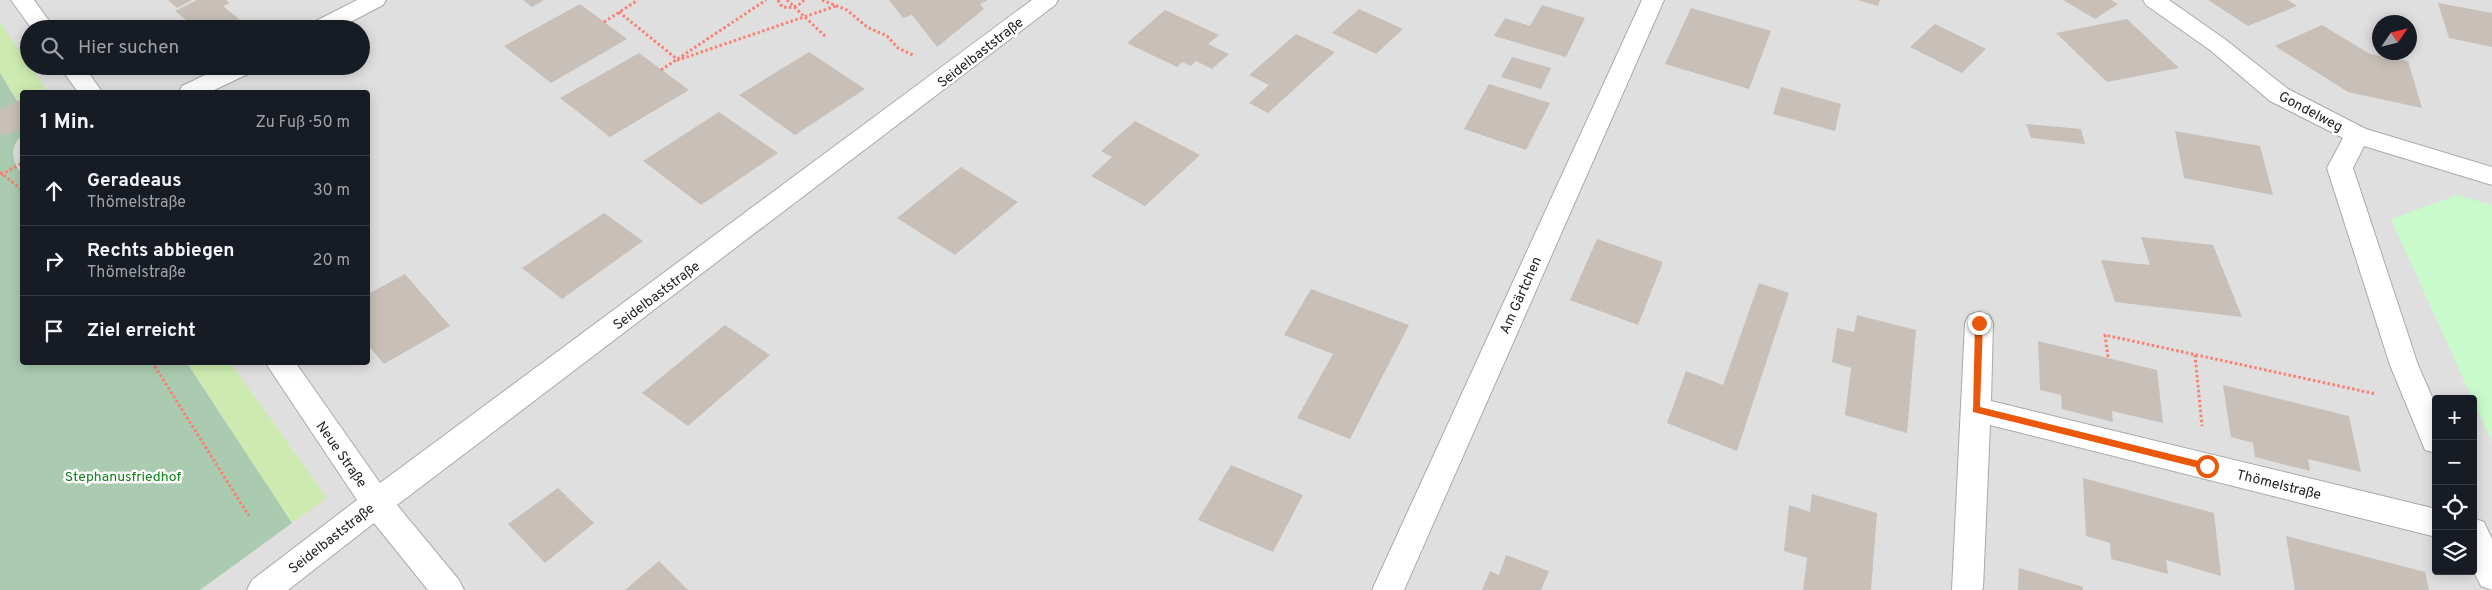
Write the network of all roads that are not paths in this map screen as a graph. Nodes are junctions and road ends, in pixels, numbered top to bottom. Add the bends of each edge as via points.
1 (22, 0) edge
2 (376, 0) edge
3 (1047, 0) edge
4 (1653, 0) edge
5 (2154, 0) edge
6 (37, 20) edge
7 (336, 20) edge
8 (78, 75) edge
9 (226, 75) edge
10 (89, 90) edge
11 (195, 90) edge
12 (2357, 135) junction
13 (2492, 176) edge
14 (1979, 323) dead end
15 (281, 365) edge
16 (1976, 409) junction
17 (2435, 440) edge
18 (376, 503) junction
19 (2432, 522) edge
20 (2477, 541) edge
21 (2492, 576) edge
22 (1967, 588) dead end
23 (264, 590) edge
24 (448, 590) edge
25 (1388, 590) edge

1 - 6 street
2 - 7 street
3 - 18 street, Seidelbaststraße
4 - 25 street, Am Gärtchen
5 - 12 street, Gondelweg via 2218,45 2279,95
8 - 10 street
9 - 11 street
12 - 13 street, Gondelweg
12 - 17 street via 2340,168 2404,365
14 - 16 street
15 - 18 street, Neue Straße
16 - 19 street, Thömelstraße
16 - 22 street
18 - 23 street, Seidelbaststraße
18 - 24 street, Neue Straße
20 - 21 street

